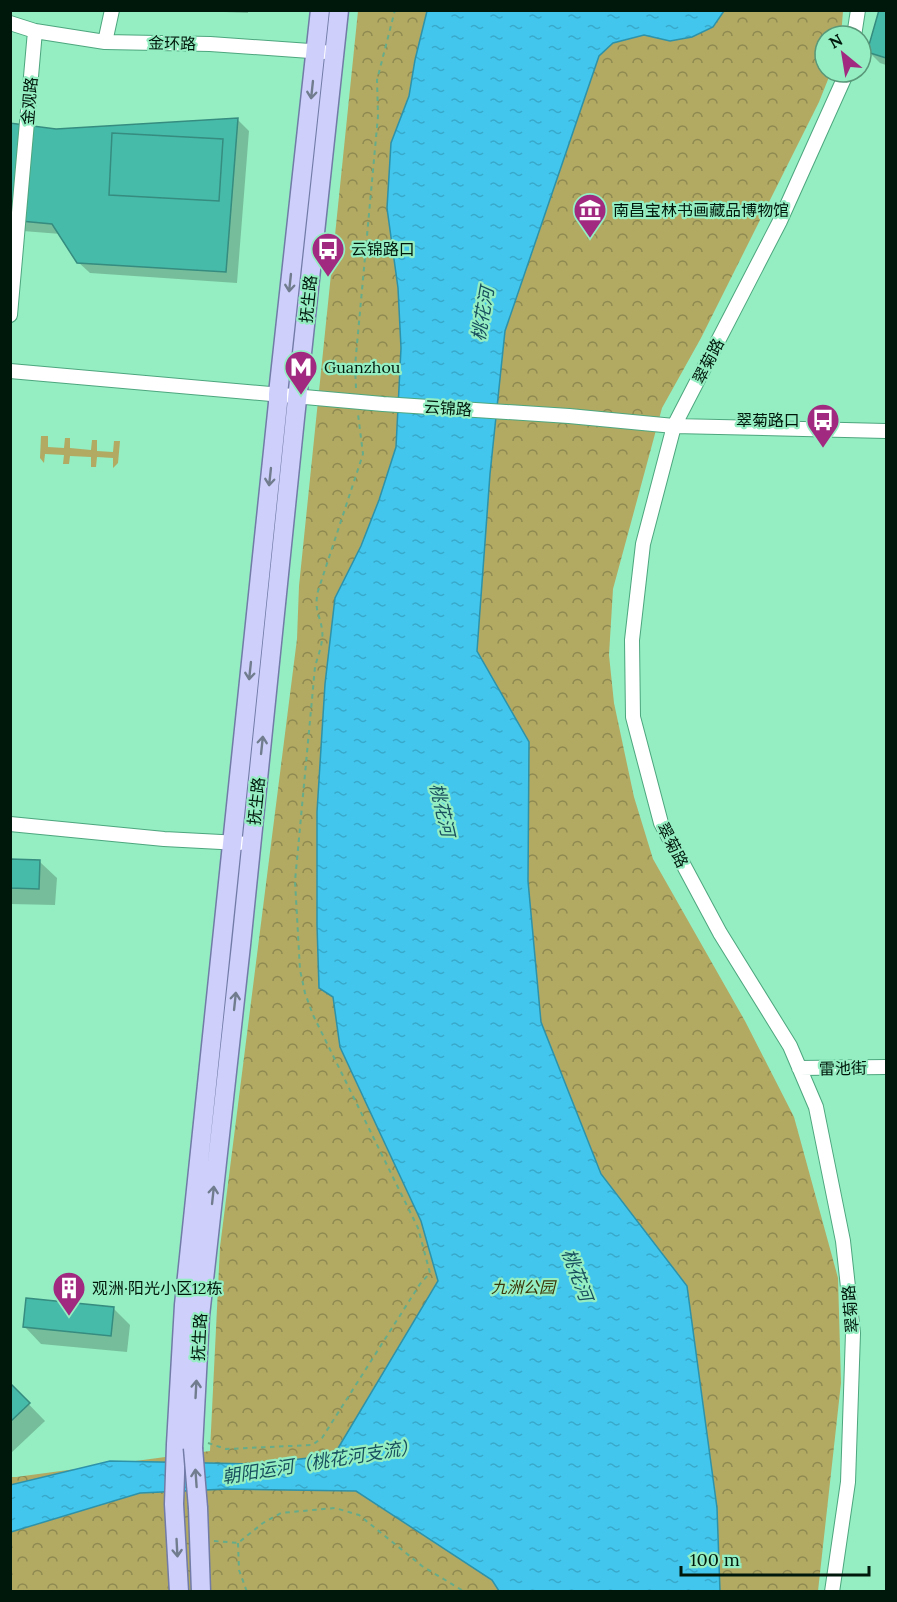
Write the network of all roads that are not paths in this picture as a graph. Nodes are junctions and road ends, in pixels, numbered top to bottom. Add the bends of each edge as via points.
1 (112, 10) edge
2 (320, 10) edge
3 (339, 10) edge
4 (10, 23) edge
5 (35, 31) junction
6 (105, 42) junction
7 (316, 52) junction
8 (335, 53) junction
9 (842, 84) edge
10 (10, 315) edge
11 (10, 371) edge
12 (278, 394) junction
13 (298, 396) junction
14 (675, 426) junction
15 (886, 431) edge
16 (10, 824) edge
17 (232, 842) junction
18 (252, 844) junction
19 (886, 1067) edge
20 (799, 1068) junction
21 (188, 1444) junction
22 (179, 1592) edge
23 (201, 1592) edge
24 (832, 1592) edge

1 - 6 street
2 - 7 main road, 抚生路
3 - 8 main road, 抚生路
4 - 5 street, 金环路
5 - 6 street, 金环路
5 - 10 street, 金观路
6 - 7 street, 金环路
7 - 8 street, 金环路
7 -> 12 main road, 抚生路
8 - 13 main road, 抚生路
9 - 14 street, 翠菊路 via 780,221
11 - 12 street, 云锦路
12 - 13 street, 云锦路
12 -> 17 main road, 抚生路
13 - 14 street, 云锦路
18 -> 13 main road, 抚生路
14 - 15 street, 云锦路
14 - 20 street, 翠菊路 via 643,544 632,640 633,717 661,823
16 - 17 street
17 - 18 street
17 - 21 main road, 抚生路 via 184,1305
21 -> 18 main road, 抚生路
19 - 20 street, 雷池街
20 - 24 street, 翠菊路 via 816,1107 843,1241 853,1333 848,1482
21 -> 22 main road, 抚生路 via 174,1504
23 -> 21 main road, 抚生路, bridge via 198,1508

